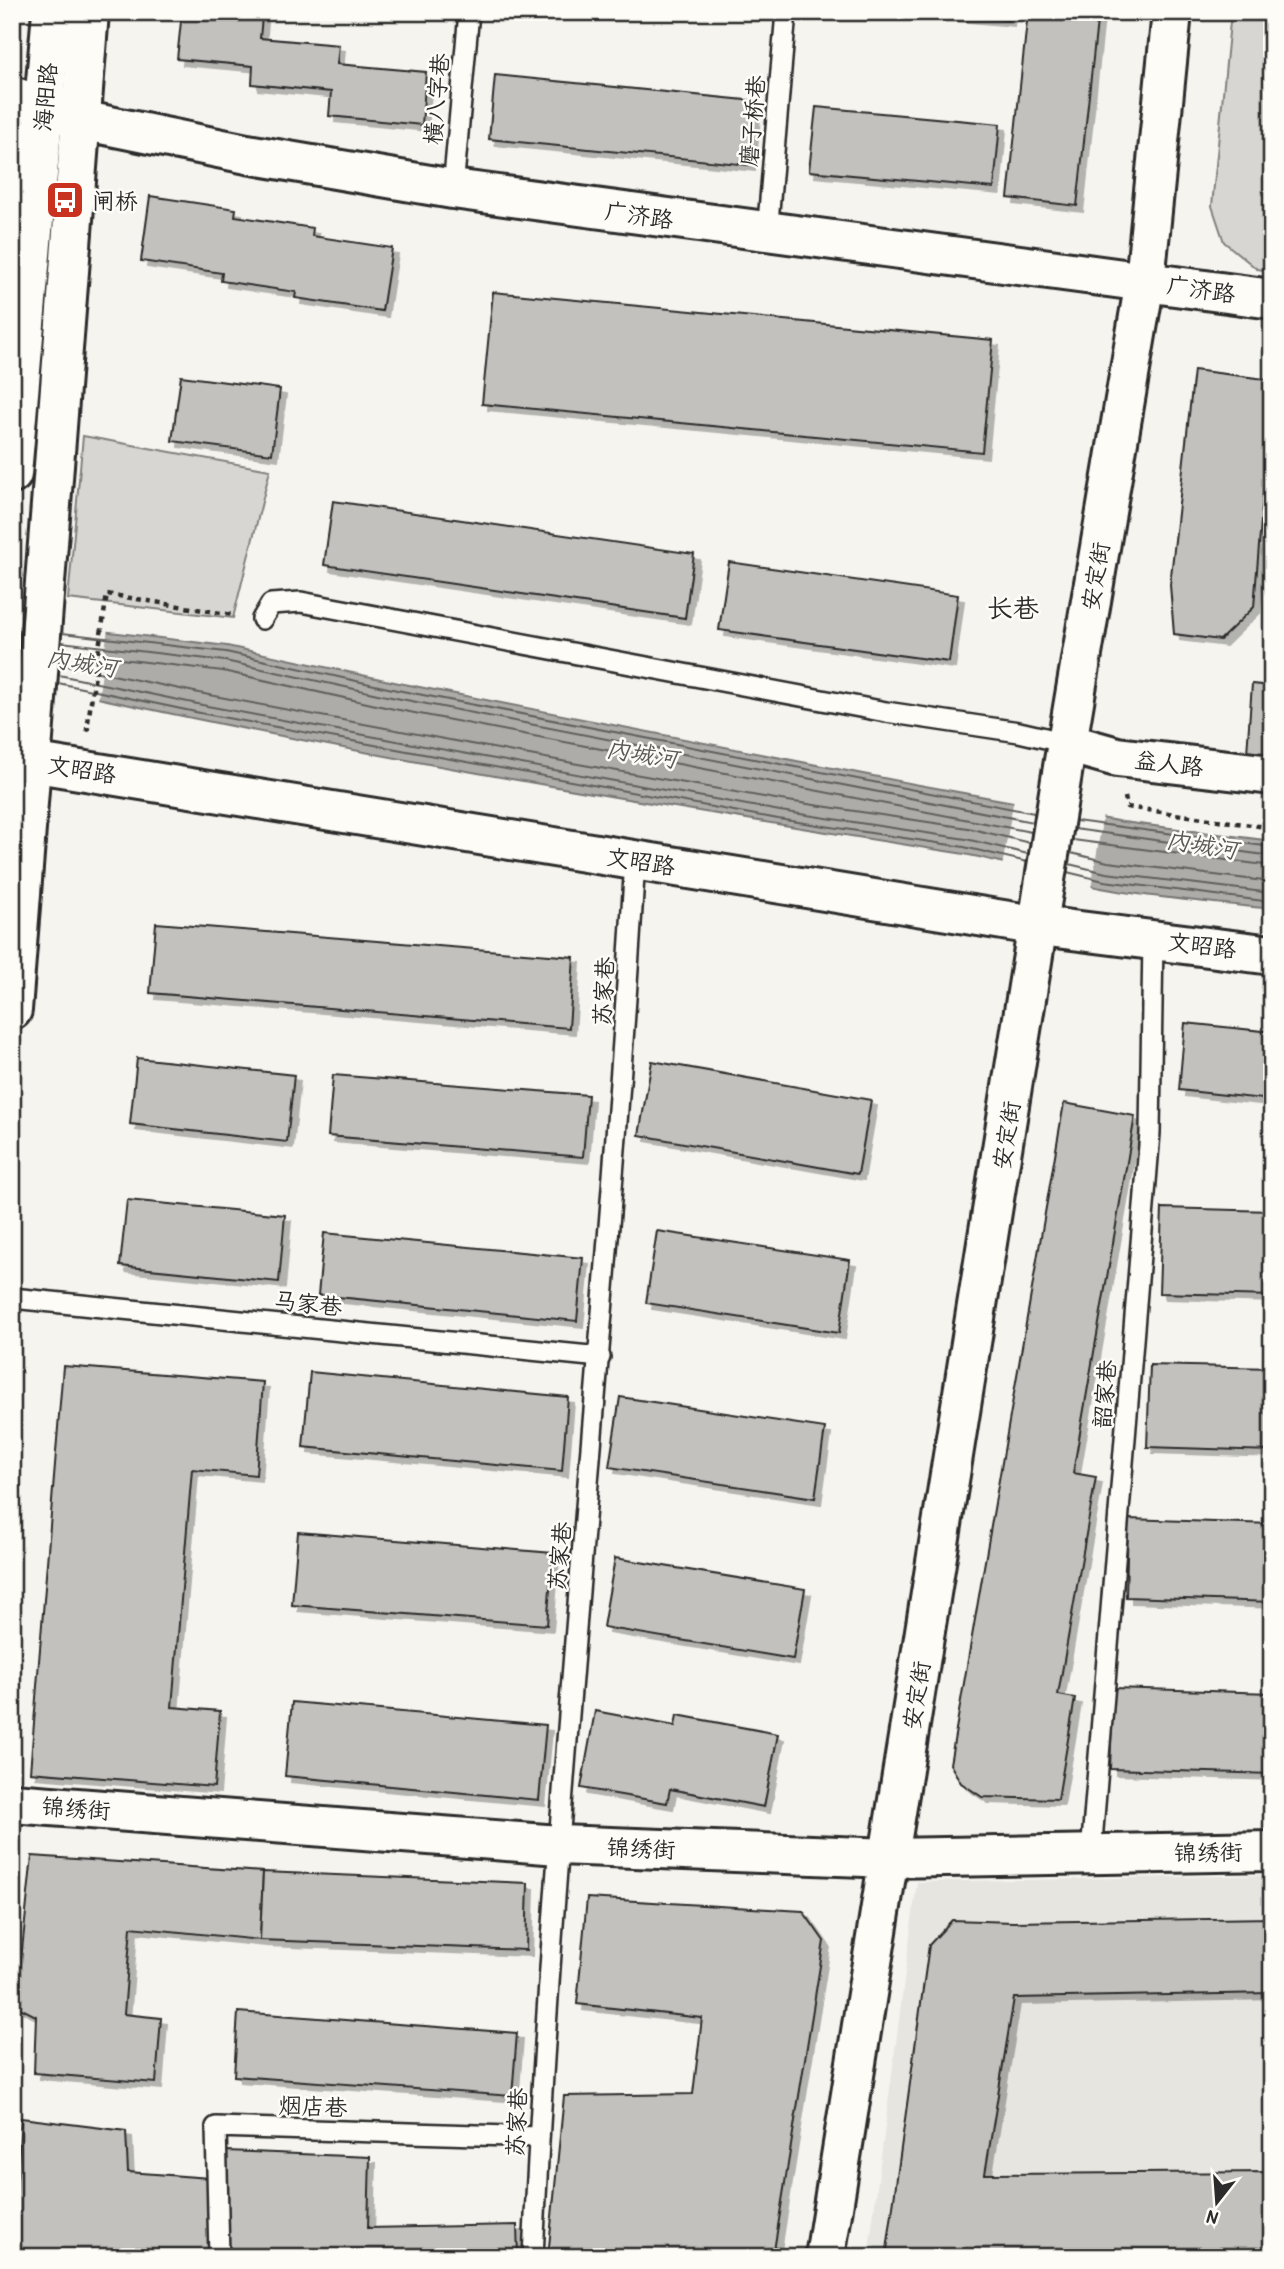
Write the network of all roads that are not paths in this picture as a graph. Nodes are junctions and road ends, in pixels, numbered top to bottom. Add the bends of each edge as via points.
1 (52, 12) edge
2 (89, 12) edge
3 (469, 12) edge
4 (786, 12) edge
5 (1172, 12) edge
6 (28, 103) edge
7 (81, 120) junction
8 (453, 189) junction
9 (767, 234) junction
10 (1145, 281) junction
11 (1272, 299) edge
12 (12, 474) edge
13 (262, 619) dead end
14 (1066, 752) junction
15 (23, 760) edge
16 (1272, 775) edge
17 (635, 860) junction
18 (1042, 914) junction
19 (1153, 939) junction
20 (1272, 955) edge
21 (12, 1010) edge
22 (12, 1298) edge
23 (600, 1357) junction
24 (12, 1803) edge
25 (559, 1845) junction
26 (1272, 1851) edge
27 (1091, 1854) junction
28 (890, 1857) junction
29 (539, 2137) junction
30 (219, 2257) edge
31 (533, 2257) edge
32 (825, 2257) edge

1 - 6 street, 海阳路
2 - 7 street
3 - 8 lane, 横八字巷
4 - 9 lane, 磨子桥巷
5 - 10 street, 安定街
6 - 7 street, 广济路
6 - 12 street, 海阳路
7 - 8 street, 广济路
7 - 15 street via 36,702
8 - 9 street, 广济路
9 - 10 street, 广济路
10 - 11 street, 广济路
10 - 14 street, 安定街
13 - 14 lane via 271,604 301,602 886,712 1019,732
14 - 16 street, 益人路
14 - 18 street, 安定街
15 - 17 street, 文昭路
15 - 21 street
17 - 18 street, 文昭路
17 - 23 lane, 苏家巷
18 - 19 street, 文昭路
18 - 28 street, 安定街
19 - 20 street, 文昭路
19 - 27 lane, 韶家巷 via 1150,1133
22 - 23 lane, 马家巷
23 - 25 lane, 苏家巷
24 - 25 street, 锦绣街
25 - 28 street, 锦绣街
25 - 29 lane, 苏家巷
26 - 27 street, 锦绣街
27 - 28 street, 锦绣街
28 - 32 street, 安定街
29 - 30 lane, 烟店巷 via 216,2127
29 - 31 lane, 苏家巷

